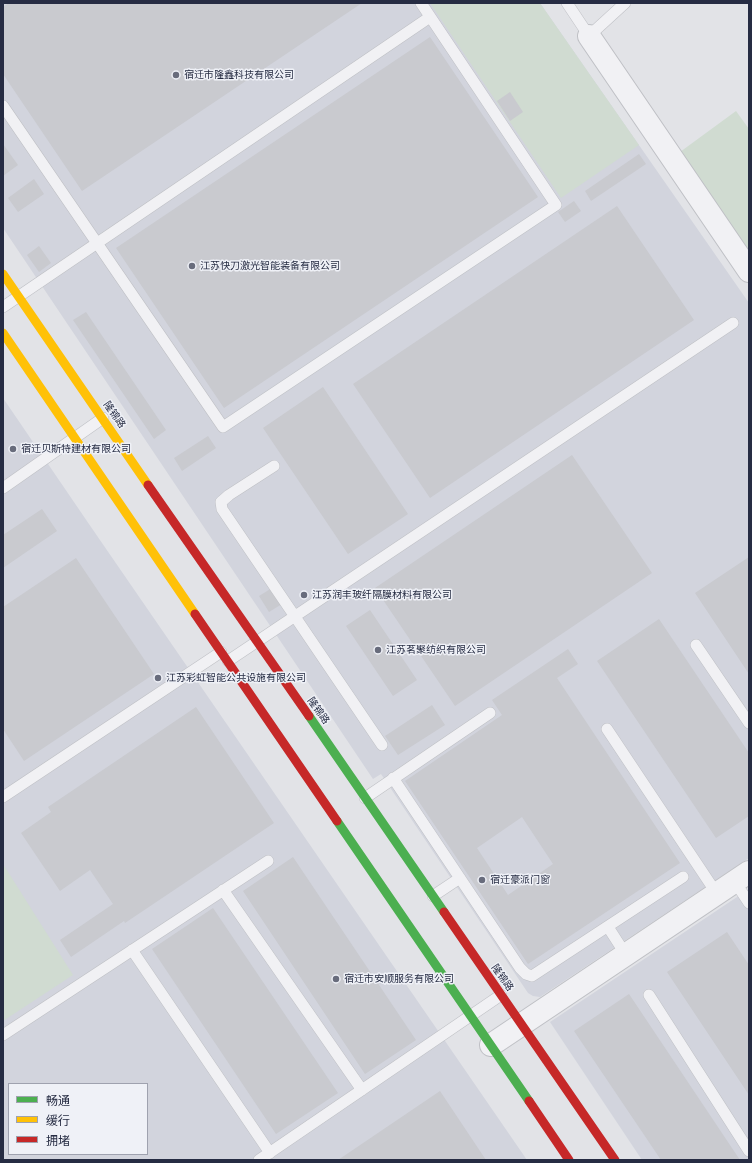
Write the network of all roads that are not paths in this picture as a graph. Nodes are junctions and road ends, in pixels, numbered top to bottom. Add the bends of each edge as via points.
1 (421, 3) edge
2 (566, 3) edge
3 (625, 3) edge
4 (430, 18) junction
5 (589, 36) junction
6 (3, 106) edge
7 (97, 243) junction
8 (749, 271) edge
9 (3, 274) edge
10 (18, 296) junction
11 (3, 307) edge
12 (734, 323) dead end
13 (3, 333) edge
14 (102, 418) junction
15 (75, 437) junction
16 (274, 466) dead end
17 (3, 488) edge
18 (295, 617) junction
19 (257, 642) junction
20 (696, 645) dead end
21 (225, 657) junction
22 (490, 713) dead end
23 (749, 723) edge
24 (607, 729) dead end
25 (382, 745) dead end
26 (393, 778) junction
27 (3, 797) edge
28 (365, 798) junction
29 (268, 861) dead end
30 (683, 877) dead end
31 (742, 877) edge
32 (460, 878) junction
33 (223, 890) junction
34 (717, 894) junction
35 (433, 896) junction
36 (749, 903) edge
37 (608, 927) junction
38 (132, 950) junction
39 (626, 955) junction
40 (501, 995) junction
41 (649, 995) dead end
42 (471, 1016) junction
43 (521, 1025) junction
44 (3, 1035) edge
45 (491, 1045) junction
46 (362, 1090) junction
47 (749, 1151) edge
48 (270, 1153) junction
49 (259, 1160) edge
50 (569, 1160) edge
51 (615, 1160) edge

1 - 4 lane
2 - 5 lane
3 - 5 lane
4 - 7 lane
4 - 7 lane via 556,205 223,427
5 - 8 street
6 - 7 lane
7 - 10 lane
9 - 10 main road, 隆锦路
10 - 11 lane
10 - 14 main road, 隆锦路
12 - 18 lane
13 - 15 main road
14 - 15 lane
14 - 19 main road, 隆锦路
15 - 17 lane
15 - 21 main road
16 - 18 lane via 221,502 222,509
18 - 19 lane
18 - 25 lane
19 - 21 lane
19 - 28 main road, 隆锦路
20 - 23 lane
21 - 27 lane
21 - 42 main road
22 - 26 lane
24 - 34 lane
26 - 28 lane
26 - 32 lane
28 - 35 main road, 隆锦路
29 - 33 lane
30 - 37 lane
31 - 34 street
31 - 36 lane
32 - 35 lane
32 - 37 lane via 520,968 532,976
33 - 38 lane
33 - 46 lane
34 - 39 street
35 - 40 main road, 隆锦路
37 - 39 lane
38 - 44 lane
38 - 48 lane
39 - 43 street
40 - 42 lane
40 - 43 main road, 隆锦路
41 - 47 lane
42 - 45 main road
42 - 46 lane
43 - 45 street
43 - 51 main road, 隆锦路
45 - 50 main road
46 - 48 lane
48 - 49 lane

